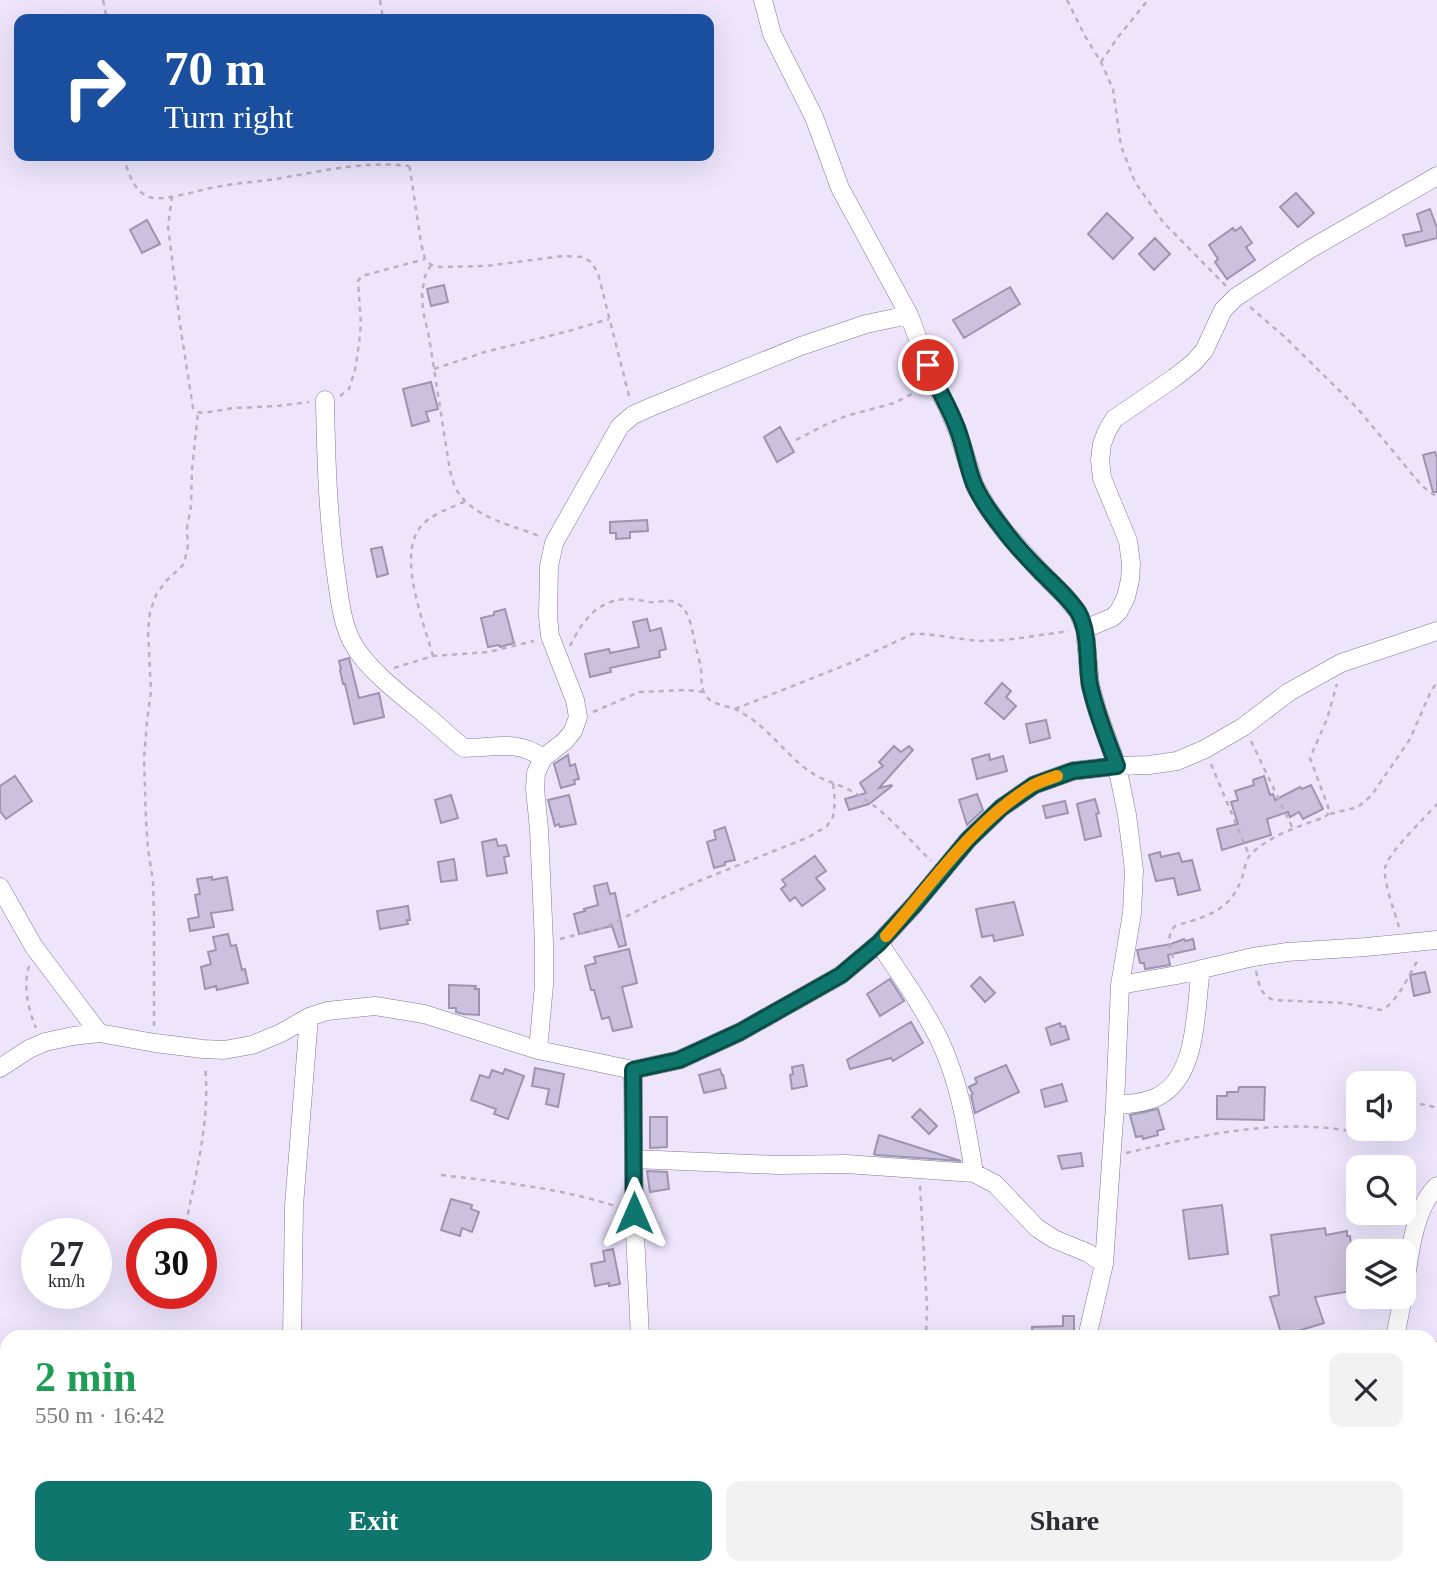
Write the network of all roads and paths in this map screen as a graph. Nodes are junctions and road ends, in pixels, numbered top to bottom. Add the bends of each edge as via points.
1 (763, 0) edge
2 (1067, 0) edge
3 (1148, 0) edge
4 (1101, 62) junction
5 (124, 161) edge
6 (408, 161) edge
7 (409, 166) junction
8 (1437, 176) edge
9 (172, 196) junction
10 (425, 259) junction
11 (431, 265) junction
12 (1236, 297) junction
13 (909, 315) junction
14 (610, 319) junction
15 (434, 369) junction
16 (934, 382) junction
17 (326, 400) junction
18 (198, 412) junction
19 (633, 415) junction
20 (796, 440) dead end
21 (1437, 497) edge
22 (466, 501) junction
23 (554, 543) junction
24 (1085, 629) junction
25 (1437, 631) edge
26 (550, 635) junction
27 (433, 656) junction
28 (561, 661) junction
29 (1341, 663) junction
30 (379, 673) junction
31 (1437, 682) edge
32 (704, 692) junction
33 (735, 709) junction
34 (578, 717) junction
35 (1243, 727) junction
36 (1205, 749) junction
37 (543, 758) junction
38 (1117, 766) junction
39 (833, 783) junction
40 (1437, 804) edge
41 (1328, 815) junction
42 (1293, 829) junction
43 (1249, 855) junction
44 (941, 871) junction
45 (0, 887) edge
46 (1432, 941) edge
47 (544, 943) junction
48 (879, 943) junction
49 (1403, 944) junction
50 (34, 947) junction
51 (1253, 957) junction
52 (1201, 968) junction
53 (1177, 975) junction
54 (1119, 985) junction
55 (309, 1017) junction
56 (99, 1033) junction
57 (45, 1042) junction
58 (155, 1043) junction
59 (203, 1049) junction
60 (538, 1050) junction
61 (0, 1068) edge
62 (633, 1070) junction
63 (1115, 1105) junction
64 (1416, 1105) edge
65 (1437, 1108) edge
66 (1346, 1131) edge
67 (1112, 1157) junction
68 (634, 1159) junction
69 (918, 1169) junction
70 (974, 1173) junction
71 (441, 1175) dead end
72 (1437, 1186) edge
73 (634, 1213) junction
74 (187, 1218) edge
75 (1413, 1239) edge
76 (1104, 1264) junction
77 (1401, 1309) edge
78 (292, 1330) edge
79 (640, 1330) edge
80 (926, 1330) edge
81 (1089, 1330) edge
82 (1396, 1330) edge

1 - 13 street via 772,34 814,117 840,188
2 - 4 path
3 - 4 path
4 - 12 path via 1113,89 1121,146 1135,182 1163,222
5 - 9 path via 139,191 151,198
6 - 7 path
7 - 9 path via 344,167
7 - 10 path
8 - 12 street
9 - 18 path via 171,256 193,408
10 - 11 path
10 - 17 path via 362,276 358,281 362,324 355,370 349,389
11 - 14 path via 583,257 598,273
11 - 15 path via 422,292
12 - 21 path via 1286,338
12 - 24 street via 1223,310 1204,351 1114,419 1107,431 1100,460 1102,478 1128,541 1130,580 1119,611
13 - 16 street
13 - 19 street via 832,335
14 - 15 path
14 - 19 path
15 - 22 path via 450,471 455,489
16 - 20 path
16 - 24 street via 987,507 1078,612
17 - 18 path
17 - 30 street via 332,542 340,600 354,646
18 - 58 path via 184,565 156,595 148,631 151,691 144,768 153,881
19 - 23 street via 620,426
22 - 23 path via 492,518
22 - 27 path via 420,526 412,542 414,586
23 - 26 street via 549,566
24 - 33 path via 977,641 912,634
24 - 38 street via 1090,684
25 - 29 street
26 - 27 path via 489,652
26 - 28 street
27 - 30 path
28 - 32 path via 589,614 609,602 670,601 689,616
28 - 34 street
29 - 35 street via 1289,692
29 - 41 path via 1327,719 1310,758
30 - 37 street via 464,748 523,747
31 - 41 path via 1409,739 1371,796 1359,807
32 - 33 path via 712,701
32 - 34 path via 639,692
33 - 39 path via 764,728 814,775
34 - 37 street via 565,741
35 - 36 street
35 - 42 path
36 - 38 street via 1177,761
36 - 43 path
37 - 47 street via 535,789
38 - 44 street via 1073,771 1034,785 1001,808
38 - 54 street via 1135,870
39 - 44 path via 878,809
39 - 47 path via 833,817 809,837 687,886 606,927
40 - 49 path via 1385,869
41 - 42 path
42 - 43 path
43 - 53 path via 1227,904 1170,931
44 - 48 street
45 - 50 street
46 - 49 street
46 - 51 path via 1394,1001 1381,1010 1273,1000 1260,988
47 - 60 street
48 - 62 street via 841,975 740,1032 679,1060
48 - 70 street via 939,1040 966,1121
49 - 51 street
50 - 56 street
50 - 57 path via 27,994 30,1014
51 - 52 street
52 - 53 street
52 - 63 street via 1192,1044 1179,1076 1157,1098
53 - 54 street
54 - 63 street
55 - 59 street via 252,1045
55 - 60 street via 375,1006 424,1014
55 - 78 street via 294,1206
56 - 57 street
56 - 58 street
57 - 61 street
58 - 59 street
59 - 74 path via 206,1120
60 - 62 street
62 - 68 street
63 - 67 street
64 - 65 path
66 - 67 path via 1267,1127
67 - 76 street
68 - 69 street
68 - 73 street
69 - 70 street
69 - 80 path
70 - 76 street via 995,1184 1037,1228
71 - 73 path via 544,1189
72 - 75 street via 1420,1211
73 - 79 street
76 - 81 street
77 - 82 street

